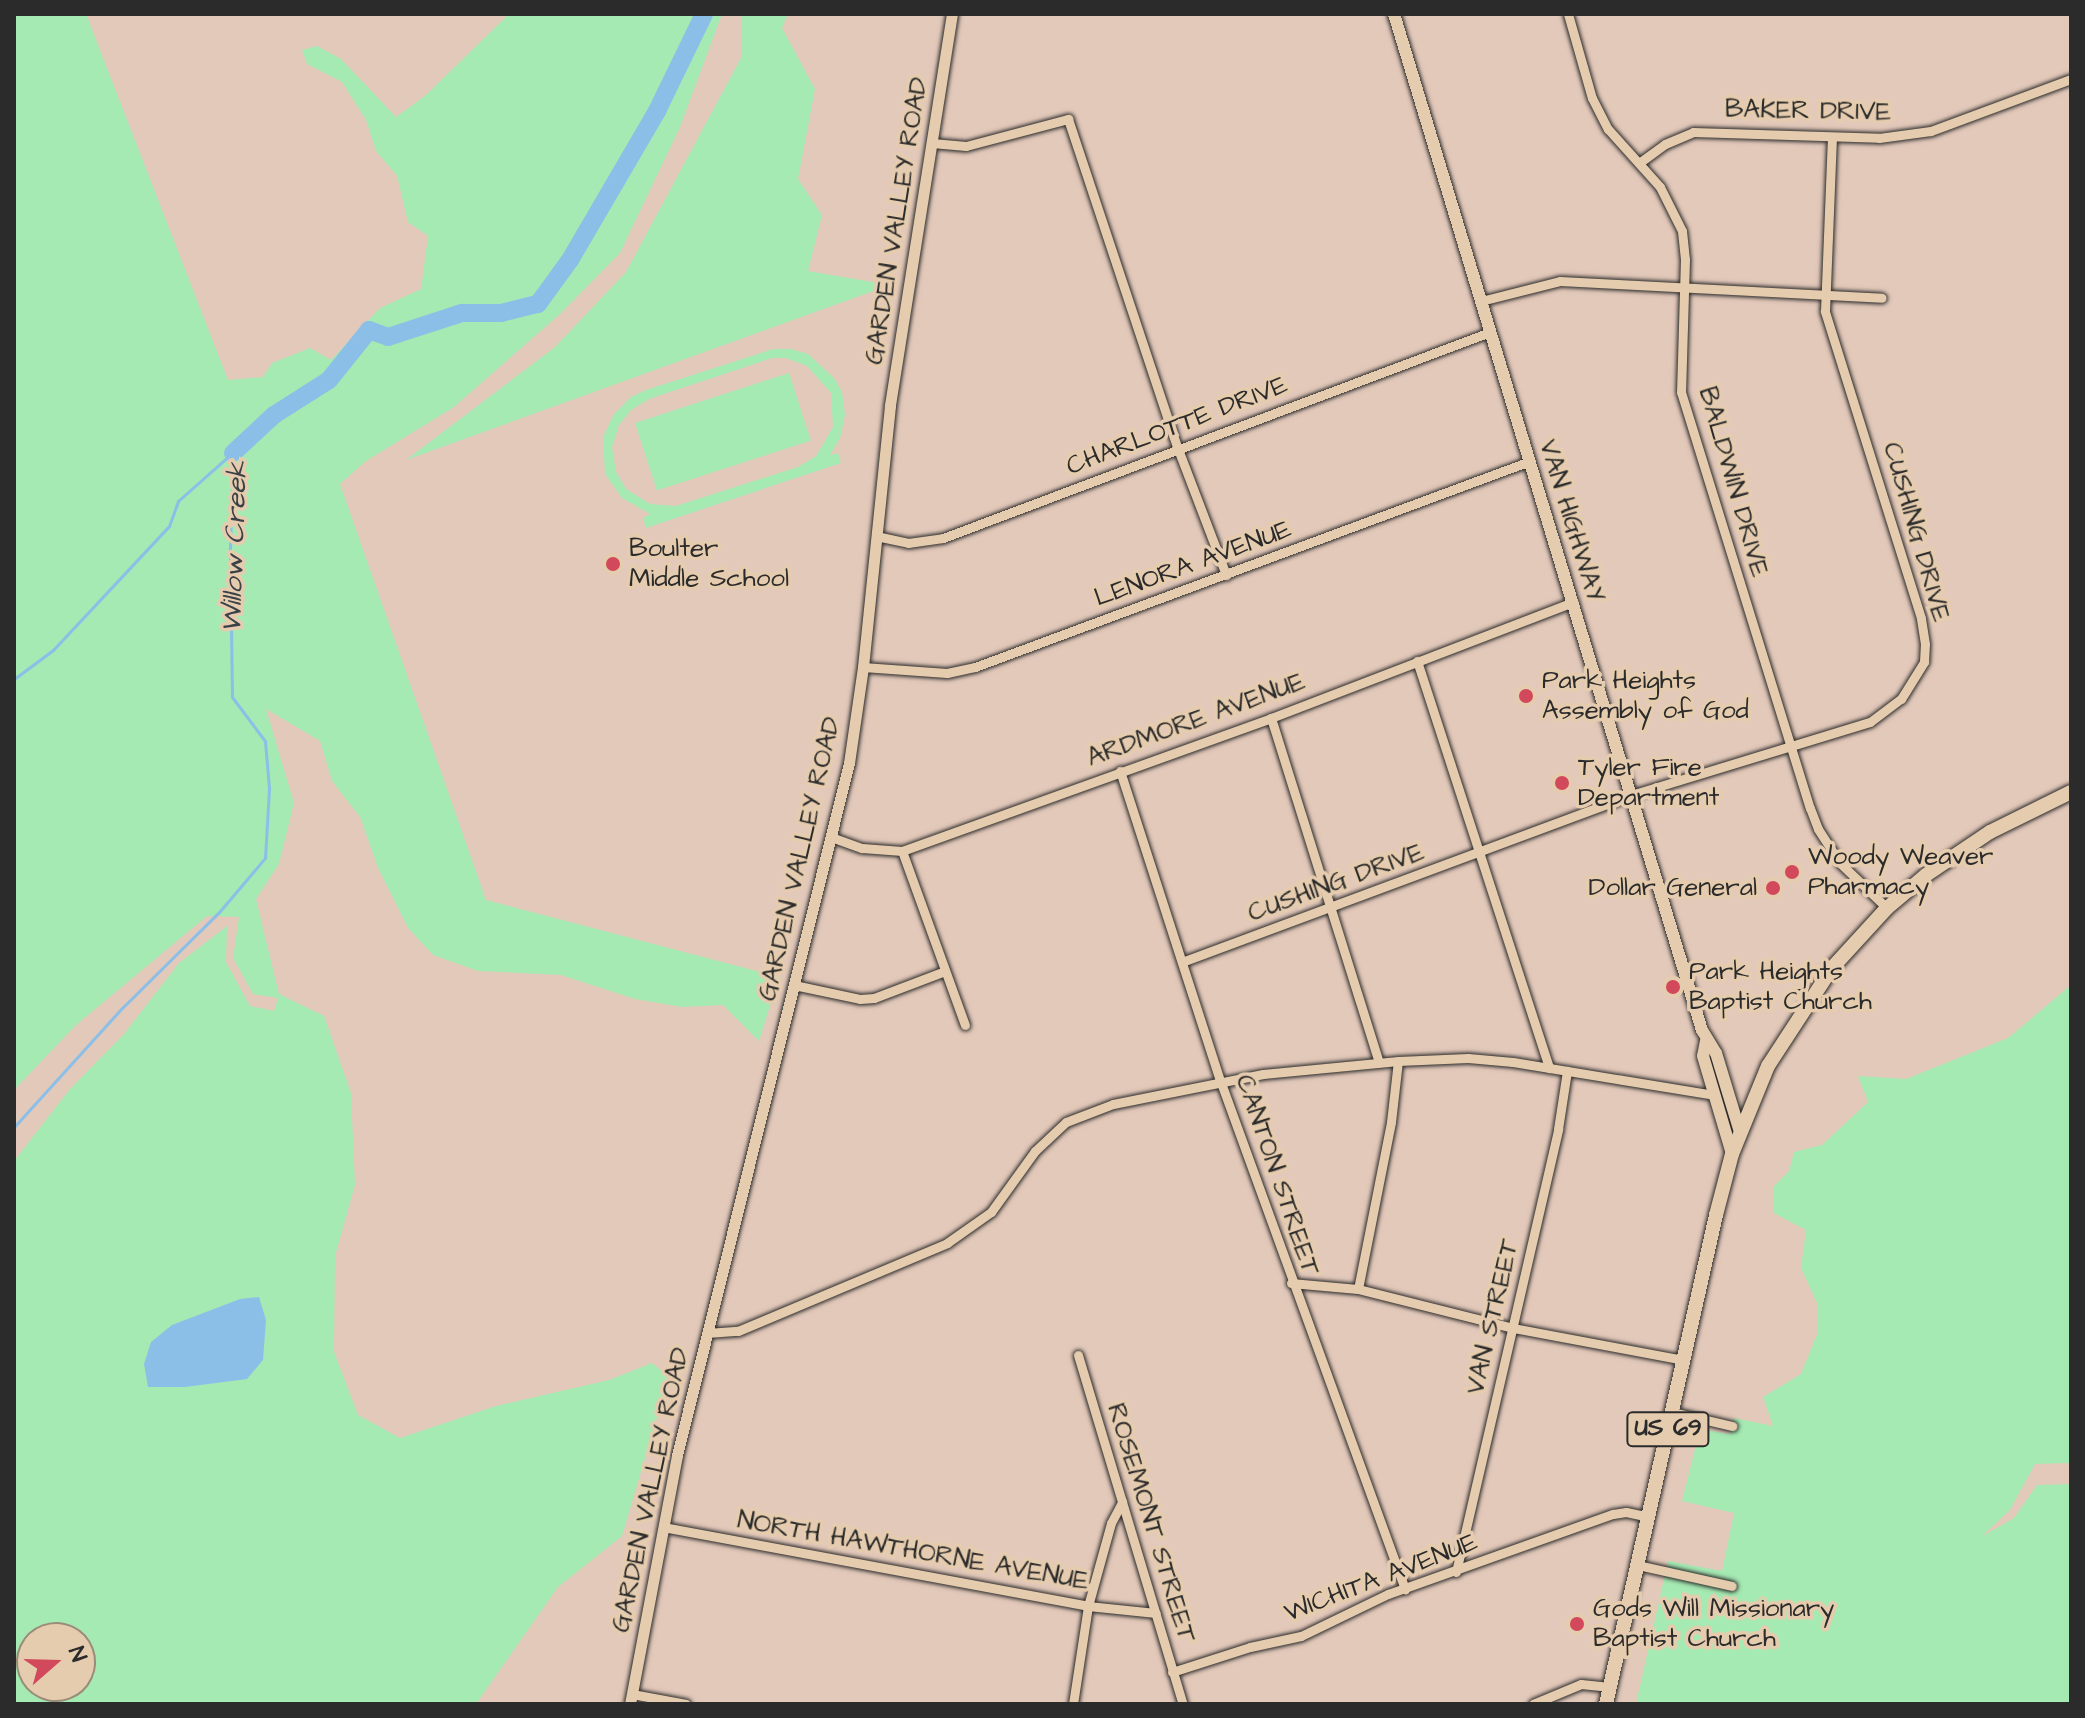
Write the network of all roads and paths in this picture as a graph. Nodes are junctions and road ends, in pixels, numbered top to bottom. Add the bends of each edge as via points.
1 (952, 14) edge
2 (1394, 14) edge
3 (1568, 14) edge
4 (2071, 79) edge
5 (1832, 137) junction
6 (932, 143) junction
7 (1639, 163) junction
8 (1683, 287) junction
9 (1823, 296) junction
10 (1882, 298) dead end
11 (1481, 301) junction
12 (1490, 332) junction
13 (1178, 449) junction
14 (1530, 461) junction
15 (876, 536) junction
16 (1226, 575) junction
17 (1573, 602) junction
18 (1417, 661) junction
19 (863, 667) junction
20 (1271, 718) junction
21 (1789, 747) junction
22 (1120, 771) junction
23 (2071, 792) edge
24 (1631, 795) junction
25 (831, 837) junction
26 (902, 851) junction
27 (1479, 853) junction
28 (1887, 908) junction
29 (1331, 909) junction
30 (1182, 962) junction
31 (945, 971) junction
32 (794, 985) junction
33 (965, 1025) dead end
34 (1706, 1041) junction
35 (1398, 1061) junction
36 (1379, 1062) junction
37 (1549, 1068) junction
38 (1567, 1071) junction
39 (1220, 1080) junction
40 (1715, 1095) junction
41 (1740, 1132) junction
42 (1732, 1154) junction
43 (1291, 1283) junction
44 (1358, 1289) junction
45 (1513, 1328) junction
46 (707, 1333) junction
47 (1078, 1355) dead end
48 (1684, 1360) junction
49 (1672, 1412) junction
50 (1732, 1426) dead end
51 (1122, 1502) junction
52 (1649, 1517) junction
53 (663, 1527) junction
54 (1638, 1565) junction
55 (1456, 1572) junction
56 (1732, 1586) dead end
57 (1405, 1589) junction
58 (1088, 1606) junction
59 (1156, 1613) junction
60 (1172, 1672) junction
61 (1610, 1687) junction
62 (631, 1699) edge
63 (686, 1704) edge
64 (1073, 1704) edge
65 (1183, 1704) edge
66 (1533, 1704) edge
67 (1606, 1704) edge

1 - 6 street, GARDEN VALLEY ROAD
2 - 11 main road, VAN HIGHWAY
3 - 7 street, BALDWIN DRIVE via 1592,98 1608,129
4 - 5 street, BAKER DRIVE via 1931,131
5 - 7 street, BAKER DRIVE via 1693,132
5 - 9 street, CUSHING DRIVE
6 - 13 street via 966,146 1068,119
6 - 15 street, GARDEN VALLEY ROAD via 890,405
7 - 8 street, BALDWIN DRIVE via 1660,187 1682,231
8 - 9 street
8 - 11 street via 1560,281
8 - 21 street, BALDWIN DRIVE via 1681,392
9 - 10 street
9 - 21 street, CUSHING DRIVE via 1921,618 1924,662 1885,714
11 - 12 main road, VAN HIGHWAY
12 - 13 street, CHARLOTTE DRIVE
12 - 14 main road, VAN HIGHWAY
13 - 15 street, CHARLOTTE DRIVE via 943,538 908,543
13 - 16 street
14 - 16 street, LENORA AVENUE
14 - 17 main road, VAN HIGHWAY
15 - 19 street, GARDEN VALLEY ROAD
16 - 19 street, LENORA AVENUE via 975,667 947,673
17 - 18 street, ARDMORE AVENUE
17 - 24 main road, VAN HIGHWAY
18 - 20 street, ARDMORE AVENUE
18 - 27 street
19 - 25 street, GARDEN VALLEY ROAD via 849,763
20 - 22 street, ARDMORE AVENUE
20 - 29 street
21 - 24 street, CUSHING DRIVE
21 - 28 street, BALDWIN DRIVE via 1818,829 1840,863
22 - 26 street, ARDMORE AVENUE
22 - 30 street, CANTON STREET
23 - 28 main road, US 69 via 1990,832
24 - 27 street, CUSHING DRIVE
24 - 34 main road, VAN HIGHWAY
25 - 26 street, ARDMORE AVENUE via 862,848
25 - 32 street, GARDEN VALLEY ROAD
26 - 31 street
27 - 29 street, CUSHING DRIVE
27 - 37 street
28 - 41 main road, US 69 via 1802,1009 1768,1066
29 - 30 street, CUSHING DRIVE
29 - 36 street
30 - 39 street, CANTON STREET
31 - 32 street via 874,998
31 - 33 street
32 - 46 street, GARDEN VALLEY ROAD
34 - 40 main road, VAN HIGHWAY via 1703,1056
34 - 41 main road, VAN HIGHWAY via 1716,1053
35 - 36 street
35 - 37 street via 1468,1058
35 - 44 street
36 - 39 street
37 - 38 street
38 - 40 street
38 - 45 street, VAN STREET
39 - 43 street, CANTON STREET
39 - 46 street via 1088,1111 1035,1151 1007,1193 970,1229 738,1331
40 - 42 main road, VAN HIGHWAY
41 - 42 main road, US 69
42 - 48 main road, US 69
43 - 44 street
43 - 57 street, CANTON STREET
44 - 45 street
45 - 48 street
45 - 55 street, VAN STREET
46 - 53 street, GARDEN VALLEY ROAD
47 - 51 street, ROSEMONT STREET
48 - 49 main road, US 69
49 - 50 street
49 - 52 main road, US 69
51 - 58 street
51 - 59 street, ROSEMONT STREET
52 - 54 main road, US 69
52 - 55 street, WICHITA AVENUE via 1613,1514
53 - 58 street, NORTH HAWTHORNE AVENUE
53 - 62 street, GARDEN VALLEY ROAD
54 - 56 street
54 - 61 main road, US 69
55 - 57 street, WICHITA AVENUE
57 - 60 street, WICHITA AVENUE via 1301,1636
58 - 59 street, NORTH HAWTHORNE AVENUE
58 - 64 street
59 - 60 street, ROSEMONT STREET
60 - 65 street, ROSEMONT STREET
61 - 66 street via 1581,1684
61 - 67 main road, US 69
62 - 63 street

